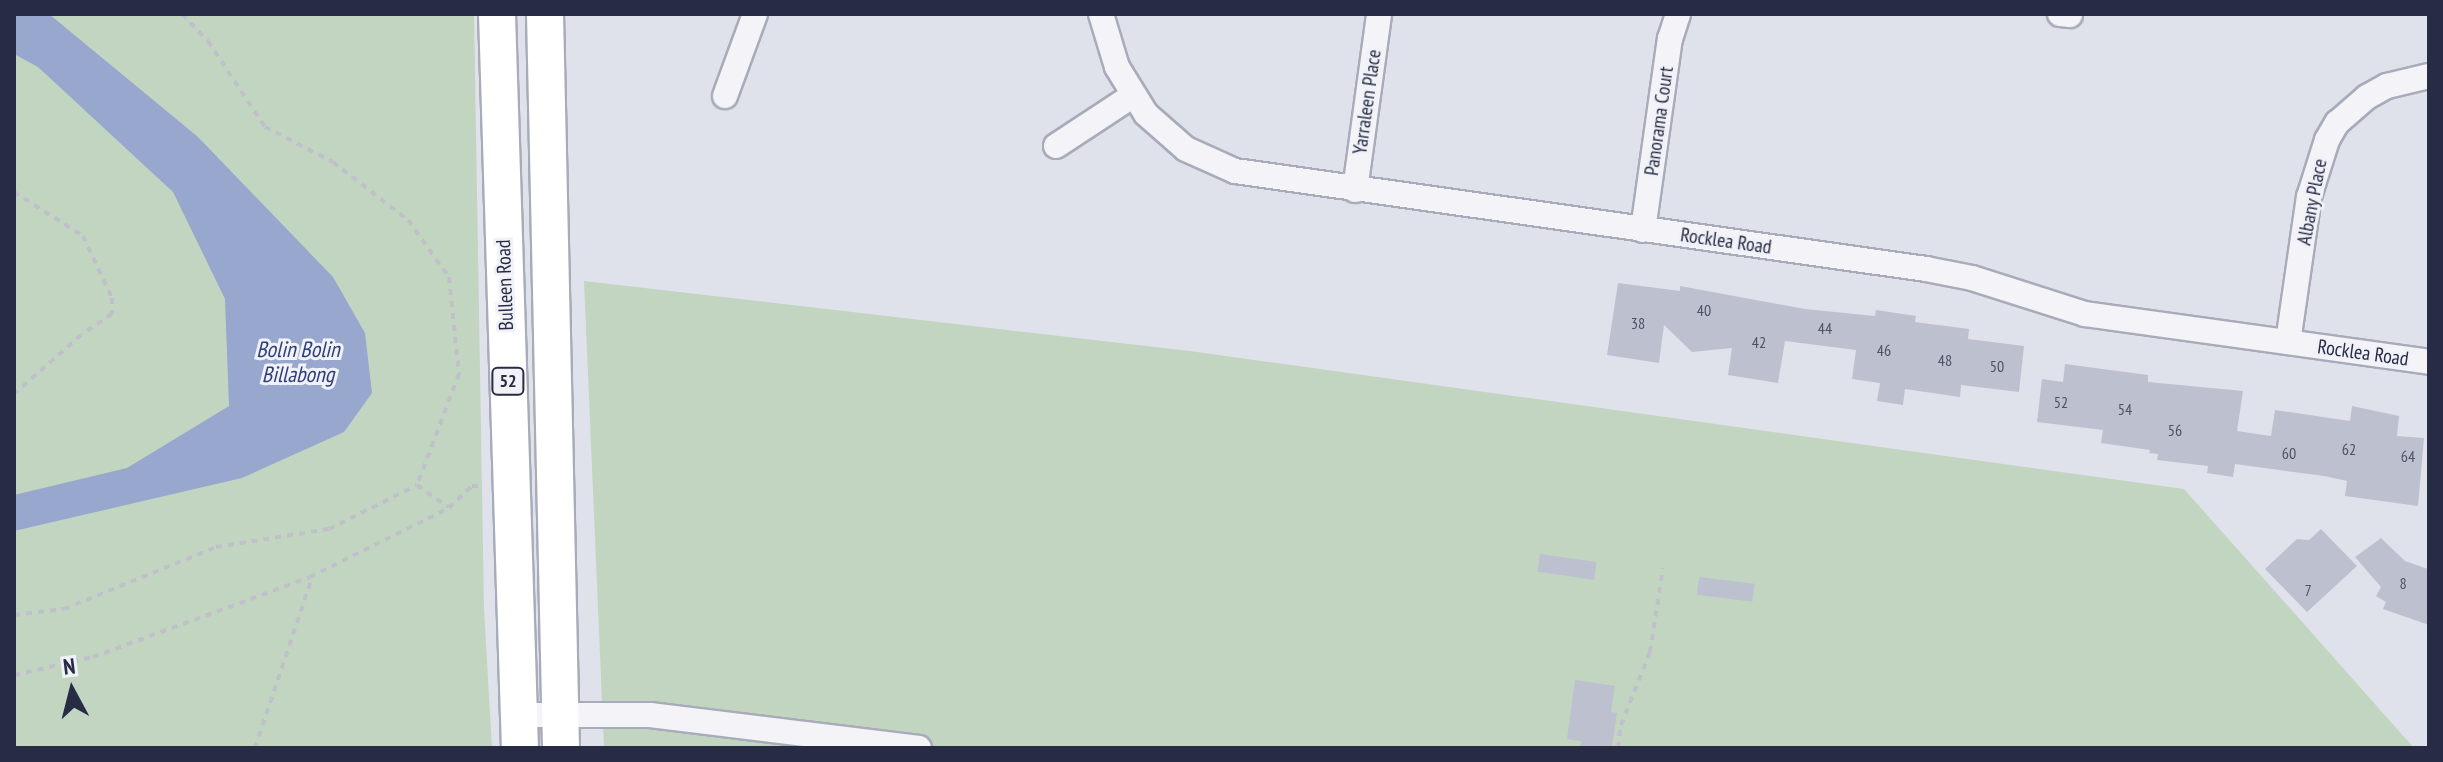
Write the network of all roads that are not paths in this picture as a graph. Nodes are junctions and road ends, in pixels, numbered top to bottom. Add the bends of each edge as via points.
1 (497, 14) edge
2 (545, 14) edge
3 (755, 14) edge
4 (1101, 14) edge
5 (1379, 14) edge
6 (1678, 14) edge
7 (2429, 76) edge
8 (725, 96) dead end
9 (1132, 96) junction
10 (1056, 146) dead end
11 (1355, 190) junction
12 (1643, 230) junction
13 (2288, 342) junction
14 (2429, 362) edge
15 (560, 730) edge
16 (519, 732) edge
17 (919, 748) edge

1 - 16 highway, Bulleen Road / 52
2 - 15 highway, 52
3 - 8 street
4 - 9 street, Rocklea Road
5 - 11 street, Yarraleen Place
6 - 12 street, Panorama Court
7 - 13 street, Albany Place via 2387,86 2367,97 2337,123 2327,140 2309,197
9 - 10 street
9 - 11 street, Rocklea Road via 1165,133 1211,163 1247,174
11 - 12 street, Rocklea Road
12 - 13 street, Rocklea Road via 1949,273 2085,314
13 - 14 street, Rocklea Road
15 - 16 street
15 - 17 street via 650,715

